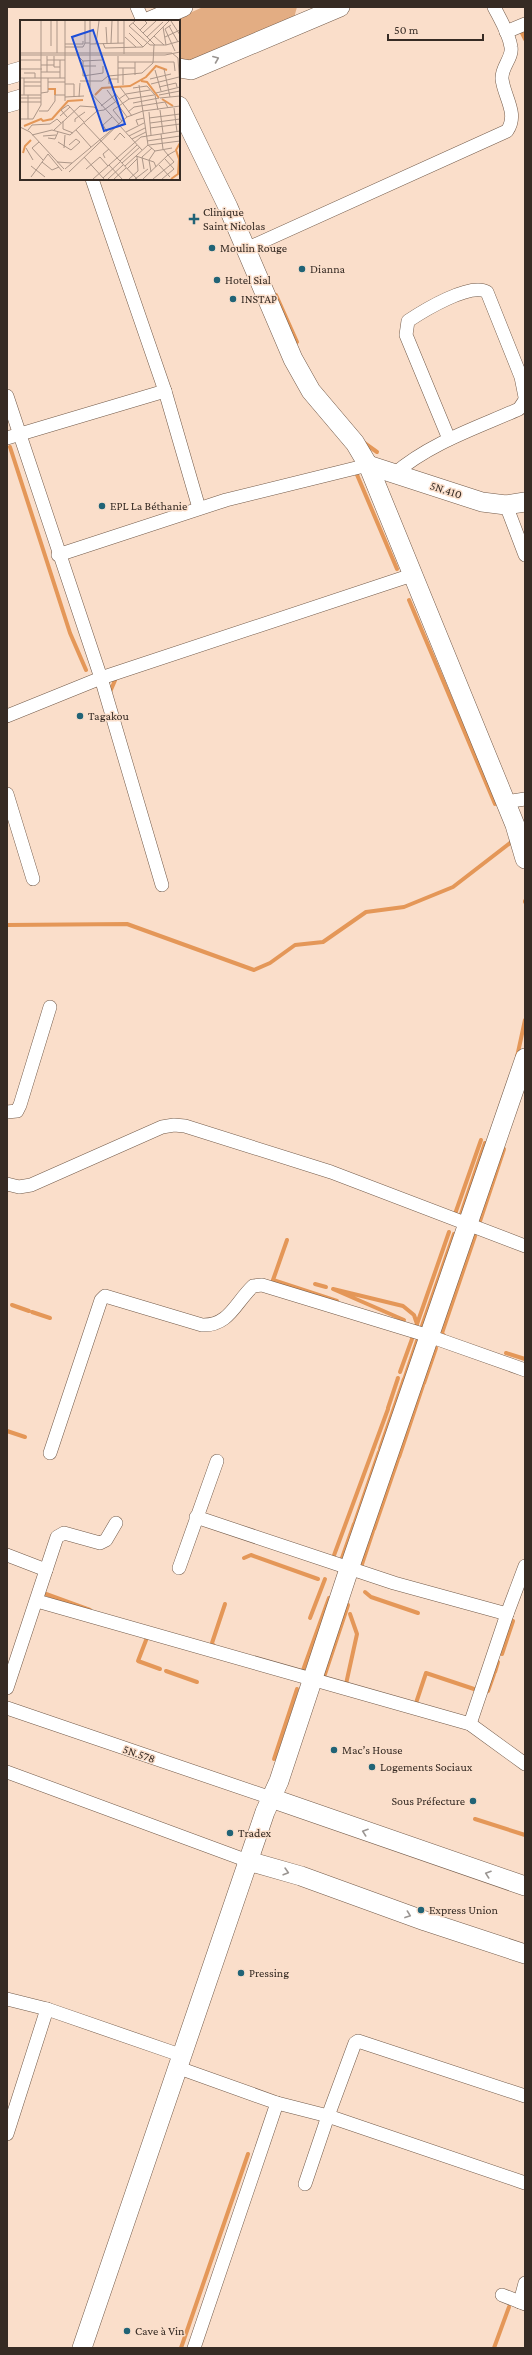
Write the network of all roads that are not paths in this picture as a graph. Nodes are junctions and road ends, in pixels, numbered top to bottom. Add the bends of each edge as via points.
1 (137, 7) edge
2 (183, 7) edge
3 (340, 7) edge
4 (494, 7) edge
5 (143, 20) edge
6 (152, 20) edge
7 (525, 24) edge
8 (506, 32) junction
9 (180, 68) edge
10 (20, 71) edge
11 (7, 75) edge
12 (20, 99) edge
13 (7, 103) edge
14 (180, 108) edge
15 (92, 180) edge
16 (246, 249) junction
17 (164, 391) junction
18 (7, 396) edge
19 (525, 399) edge
20 (20, 433) junction
21 (7, 438) edge
22 (449, 439) junction
23 (368, 465) junction
24 (394, 474) junction
25 (525, 502) edge
26 (506, 505) junction
27 (199, 508) junction
28 (58, 555) junction
29 (525, 555) edge
30 (412, 574) junction
31 (101, 678) junction
32 (7, 716) edge
33 (7, 794) edge
34 (525, 799) edge
35 (505, 802) junction
36 (525, 859) edge
37 (33, 880) dead end
38 (162, 885) dead end
39 (50, 1007) dead end
40 (525, 1058) edge
41 (520, 1092) edge
42 (7, 1112) edge
43 (7, 1184) edge
44 (468, 1223) junction
45 (525, 1246) edge
46 (429, 1336) junction
47 (525, 1370) edge
48 (50, 1453) dead end
49 (217, 1461) dead end
50 (196, 1517) junction
51 (116, 1523) dead end
52 (7, 1555) edge
53 (525, 1566) edge
54 (179, 1568) dead end
55 (349, 1569) junction
56 (46, 1570) junction
57 (37, 1601) junction
58 (507, 1614) junction
59 (312, 1680) junction
60 (7, 1688) edge
61 (7, 1708) edge
62 (470, 1724) junction
63 (525, 1764) edge
64 (7, 1772) edge
65 (271, 1798) junction
66 (248, 1861) junction
67 (525, 1886) edge
68 (525, 1954) edge
69 (7, 1999) edge
70 (47, 2009) junction
71 (181, 2062) junction
72 (525, 2096) edge
73 (277, 2103) junction
74 (328, 2116) junction
75 (7, 2134) edge
76 (525, 2183) edge
77 (305, 2184) dead end
78 (525, 2283) edge
79 (502, 2296) dead end
80 (523, 2303) edge
81 (82, 2348) edge
82 (194, 2348) edge

1 - 5 street
2 - 6 main road
9 -> 3 main road via 191,70
4 - 8 street
7 - 8 street
8 - 16 street via 511,50 502,77 513,116 508,131
10 - 11 main road
12 - 13 main road
14 - 16 main road
15 - 17 street
16 - 23 main road via 293,358 311,391 355,443
17 - 20 street
17 - 27 street
18 - 20 street
19 - 22 street via 519,410
19 - 22 street via 520,377 487,292 475,290 442,301 408,321 406,335
20 - 21 street
20 - 28 street
22 - 24 street via 409,461
23 - 24 main road, 5N.410
23 - 27 street
23 - 30 main road
24 - 26 main road, 5N.410 via 482,502
25 - 26 main road, 5N.410
26 - 29 street
27 - 28 street
28 - 31 street
30 - 31 street
30 - 35 main road
31 - 32 street
31 - 38 street
33 - 37 street
34 - 35 street
35 - 36 main road
39 - 42 street via 20,1105 17,1111
40 - 41 main road
41 - 44 main road
43 - 44 street via 19,1187 32,1185 162,1127 174,1125 185,1126 331,1172
44 - 45 street
44 - 46 main road
46 - 47 street
46 - 48 street via 262,1285 253,1286 224,1320 214,1325 202,1325 105,1296 101,1300
46 - 55 main road
49 - 50 street
50 - 54 street
50 - 55 street
51 - 56 street via 106,1540 100,1543 60,1534
52 - 56 street
53 - 58 street
55 - 58 street
55 - 59 main road
56 - 57 street
57 - 59 street
57 - 60 street
58 - 62 street
59 - 62 street
59 - 65 main road
61 - 65 street, 5N.578
62 - 63 street
64 - 66 street
65 - 66 main road
67 -> 65 main road
66 -> 68 main road via 301,1876
66 - 71 main road
69 - 70 street
70 - 71 street
70 - 75 street
71 - 73 street
71 - 81 main road
72 - 74 street via 358,2041 355,2043
73 - 74 street
73 - 82 street
74 - 76 street
74 - 77 street
78 - 80 street
79 - 80 street

